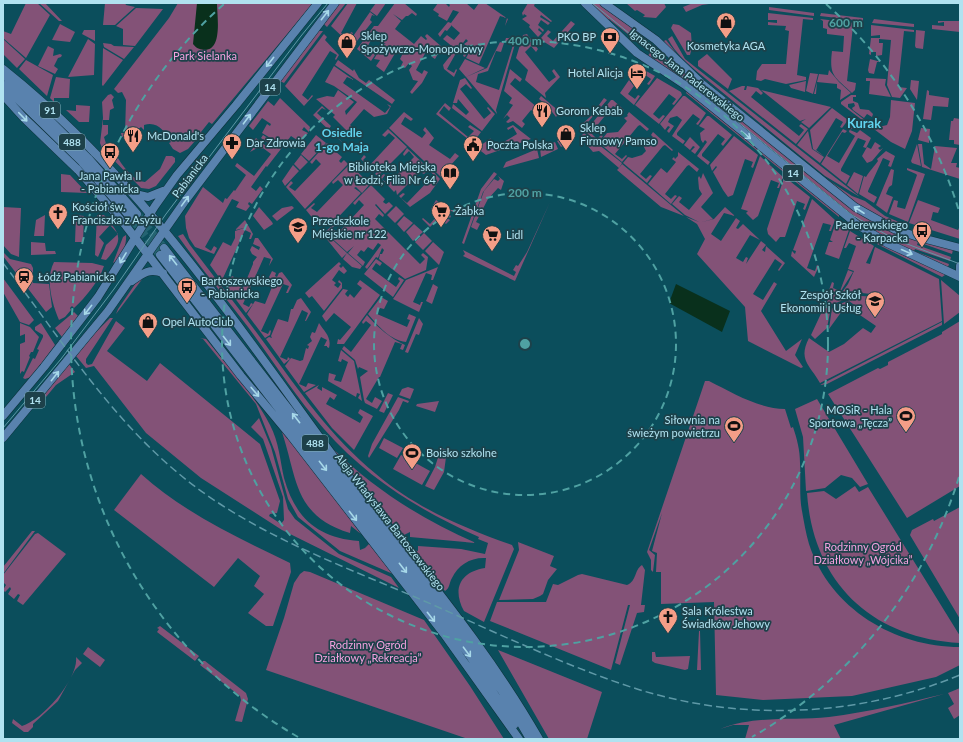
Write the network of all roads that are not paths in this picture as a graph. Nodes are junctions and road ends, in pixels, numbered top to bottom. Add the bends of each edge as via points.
1 (318, 3) edge
2 (335, 3) edge
3 (585, 3) edge
4 (604, 3) edge
5 (3, 69) edge
6 (3, 74) edge
7 (3, 85) edge
8 (3, 95) edge
9 (166, 190) junction
10 (133, 194) junction
11 (150, 213) junction
12 (165, 230) junction
13 (135, 238) junction
14 (960, 248) edge
15 (148, 254) junction
16 (960, 266) edge
17 (163, 273) junction
18 (960, 276) edge
19 (127, 285) junction
20 (3, 416) edge
21 (3, 438) edge
22 (520, 739) edge
23 (530, 739) edge
24 (539, 739) edge

1 -> 9 main road, Pabianicka / 14
12 -> 2 main road, Pabianicka / 14
3 -> 18 main road, Ignacego Jana Paderewskiego / 14 via 636,52 685,85 858,225 887,243
14 -> 4 main road, Ignacego Jana Paderewskiego / 14 via 907,234 883,224 855,207 697,80 656,40
5 - 10 main road, 91 via 73,131
6 - 7 main road, 488 via 88,158 135,216
8 -> 13 main road via 23,118 78,170
9 - 10 main road via 148,197
9 - 11 main road, Pabianicka / 14
10 - 11 main road
11 - 12 main road
11 - 13 main road, Pabianicka / 14
12 - 15 main road, Pabianicka / 14
12 - 24 main road via 478,643
13 - 15 main road
13 -> 20 main road, Pabianicka / 14 via 98,297
15 - 17 main road
15 - 19 main road, Pabianicka / 14
16 - 18 main road
17 - 19 main road via 146,271
17 -> 22 main road via 444,634
21 -> 19 main road, Pabianicka / 14
23 -> 22 main road, Aleja Władysława Bartoszewskiego / 488 via 502,691 465,637 162,251 470,656 493,690

